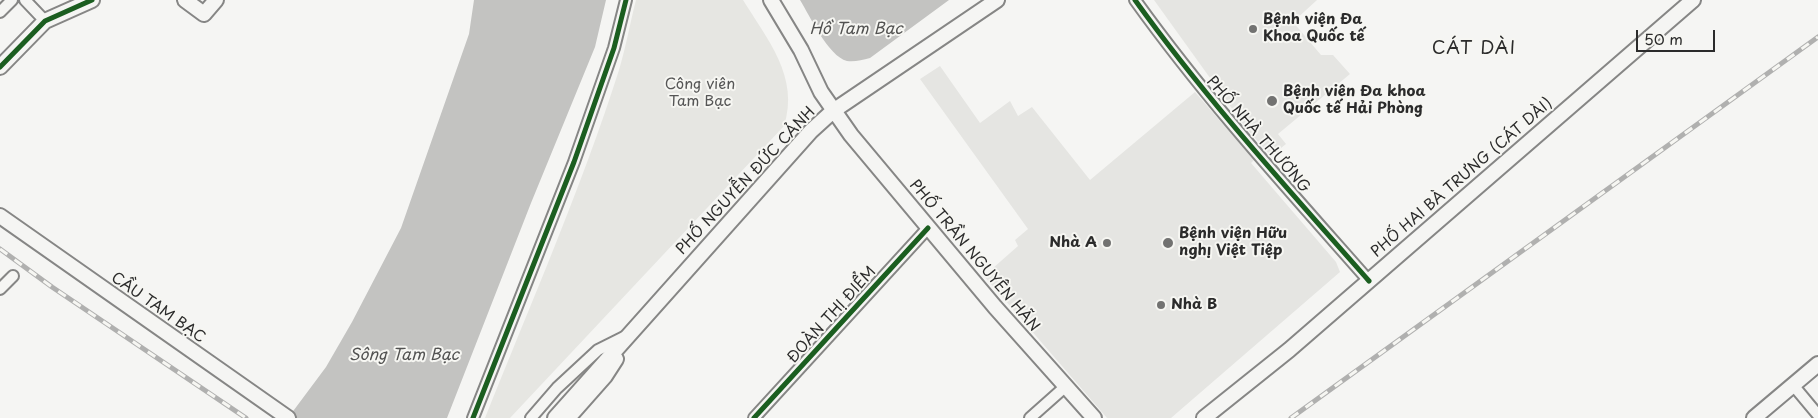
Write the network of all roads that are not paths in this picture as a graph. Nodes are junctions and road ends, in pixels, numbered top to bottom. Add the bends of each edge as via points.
1 (12, 0) edge
2 (25, 0) edge
3 (92, 0) edge
4 (186, 0) edge
5 (216, 0) edge
6 (626, 0) edge
7 (771, 0) edge
8 (997, 0) edge
9 (1135, 0) edge
10 (1693, 0) edge
11 (0, 12) edge
12 (45, 21) junction
13 (0, 67) edge
14 (833, 111) junction
15 (5, 220) edge
16 (928, 228) junction
17 (13, 276) dead end
18 (1369, 281) junction
19 (0, 289) edge
20 (632, 333) junction
21 (1818, 364) edge
22 (1793, 385) junction
23 (1066, 386) junction
24 (1818, 415) edge
25 (288, 418) edge
26 (473, 418) edge
27 (531, 418) edge
28 (556, 418) edge
29 (568, 418) edge
30 (754, 418) edge
31 (1030, 418) edge
32 (1094, 418) edge
33 (1204, 418) edge
34 (1754, 418) edge

1 - 11 street
2 - 12 street
3 - 12 main road
4 - 5 main road via 204,14
6 - 26 street via 614,48 574,162
7 - 14 main road, PHỐ TRẦN NGUYÊN HÃN
8 - 14 main road, PHỐ NGUYỄN ĐỨC CẢNH
9 - 18 street, PHỐ NHÀ THƯƠNG via 1192,77
10 - 18 main road, PHỐ HAI BÀ TRƯNG (CÁT DÀI)
12 - 13 main road
14 - 16 main road, PHỐ TRẦN NGUYÊN HÃN
14 - 20 main road, PHỐ NGUYỄN ĐỨC CẢNH via 811,131
15 - 25 main road, CẦU TAM BẠC
16 - 23 main road, PHỐ TRẦN NGUYÊN HÃN
16 - 30 street, ĐOÀN THỊ ĐIỂM
17 - 19 street
18 - 33 main road, PHỐ HAI BÀ TRƯNG (CÁT DÀI)
20 - 27 street via 598,350 557,388
20 - 28 main road, PHỐ NGUYỄN ĐỨC CẢNH
20 - 29 main road, PHỐ NGUYỄN ĐỨC CẢNH via 605,376
21 - 22 main road
22 - 24 street
22 - 34 main road
23 - 31 street
23 - 32 main road, PHỐ TRẦN NGUYÊN HÃN

